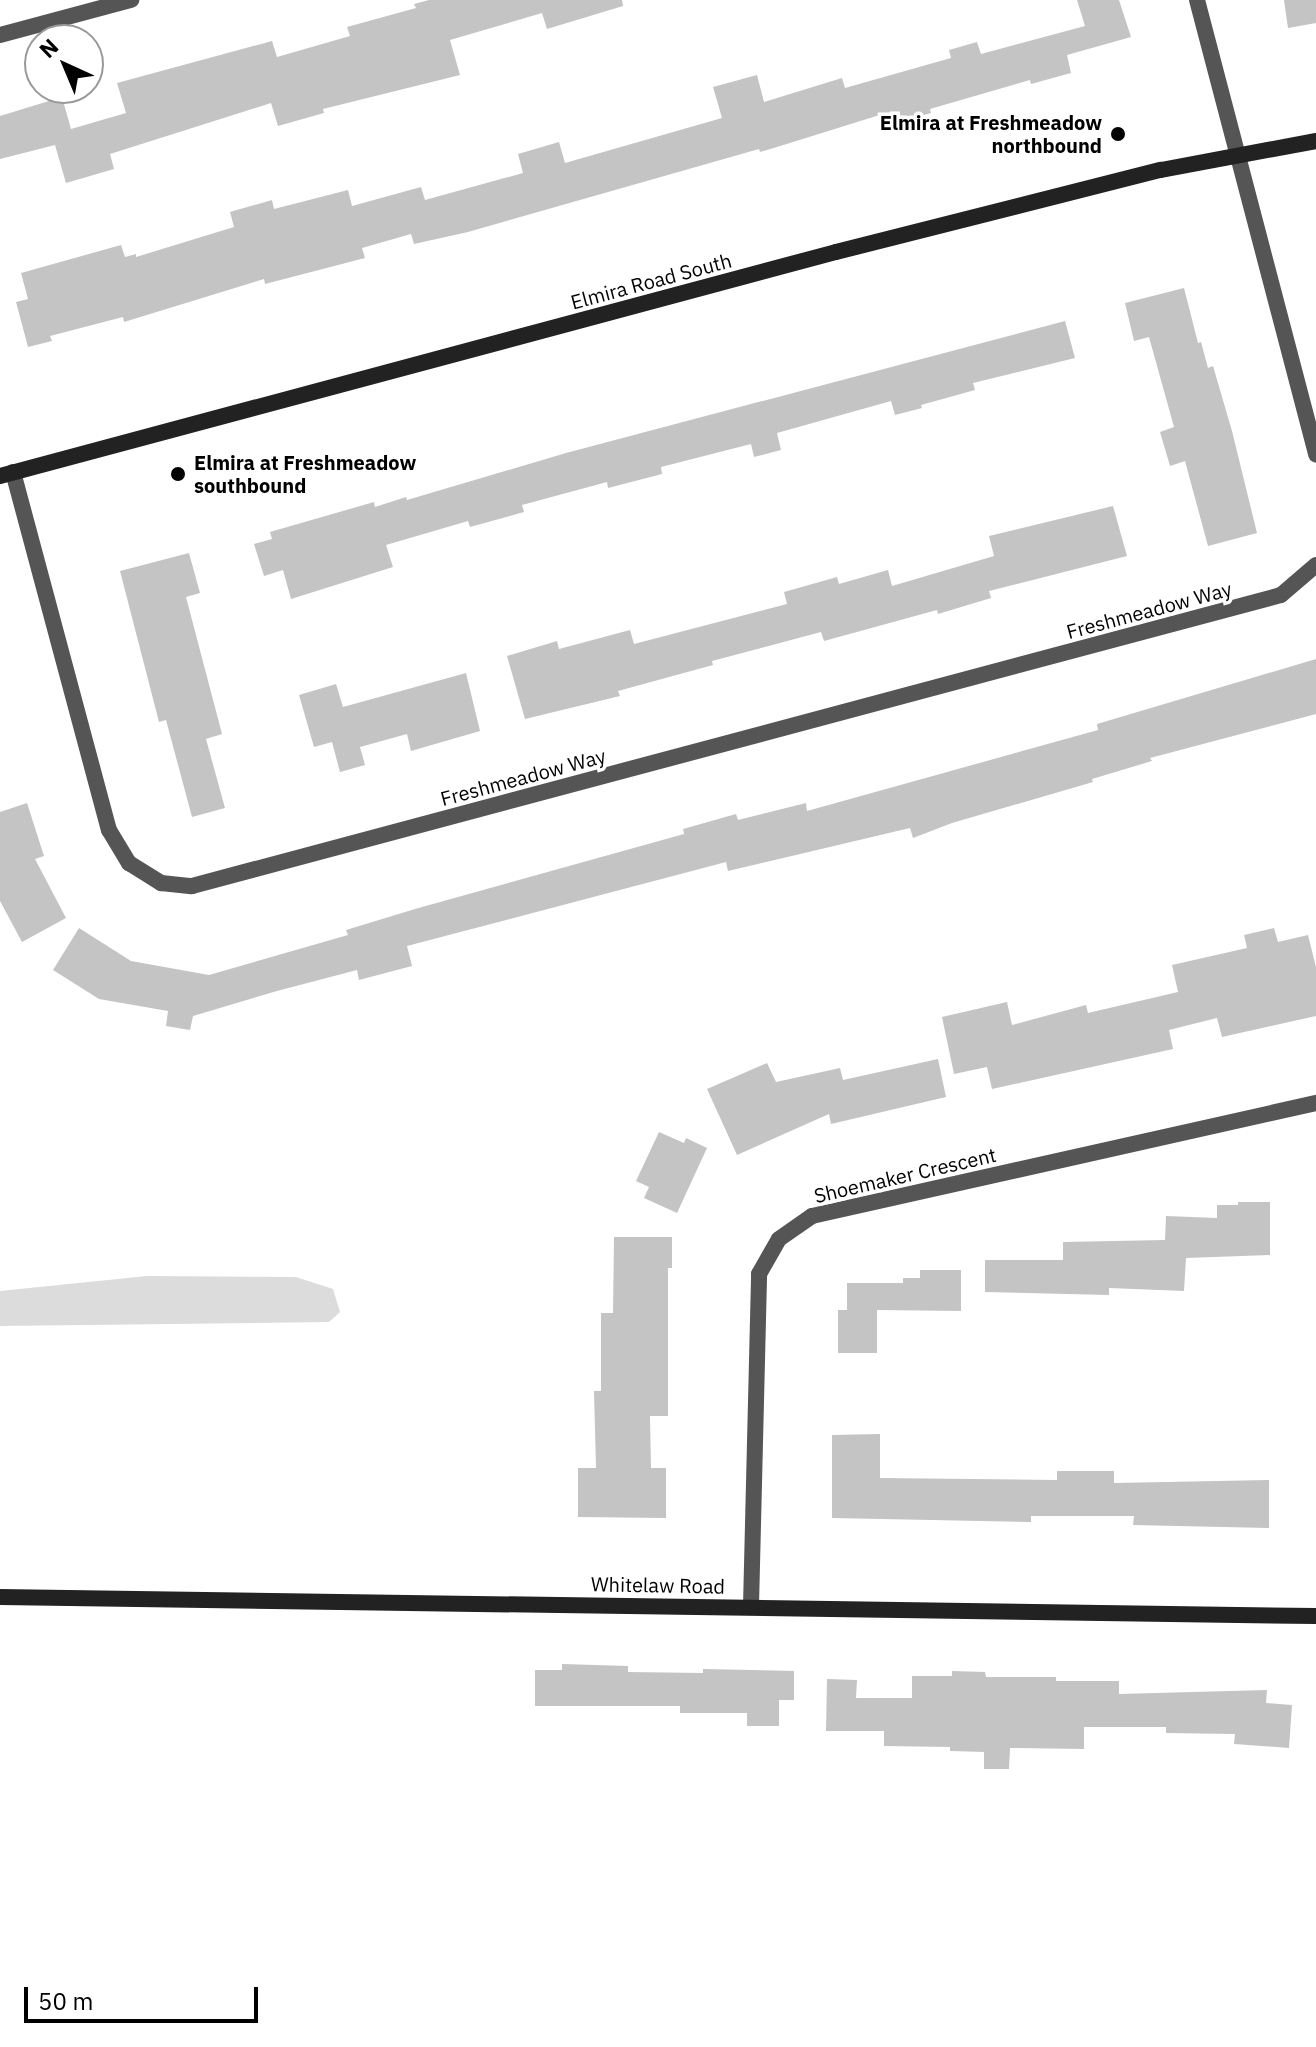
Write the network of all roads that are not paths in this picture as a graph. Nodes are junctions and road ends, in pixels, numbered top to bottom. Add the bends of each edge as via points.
1 (131, 0) edge
2 (1197, 0) edge
3 (0, 35) edge
4 (1316, 141) edge
5 (1237, 153) junction
6 (1316, 455) edge
7 (7, 474) edge
8 (1316, 565) edge
9 (1316, 1103) edge
10 (0, 1597) edge
11 (751, 1606) junction
12 (1316, 1616) edge

1 - 3 street
2 - 5 street
4 - 5 street, Elmira Road South
5 - 6 street
5 - 7 street, Elmira Road South via 836,252
7 - 8 street, Freshmeadow Way via 109,830 129,863 161,883 192,886 1281,595
9 - 11 street, Shoemaker Crescent via 812,1216 779,1239 759,1274
10 - 11 street, Whitelaw Road
11 - 12 street, Whitelaw Road

